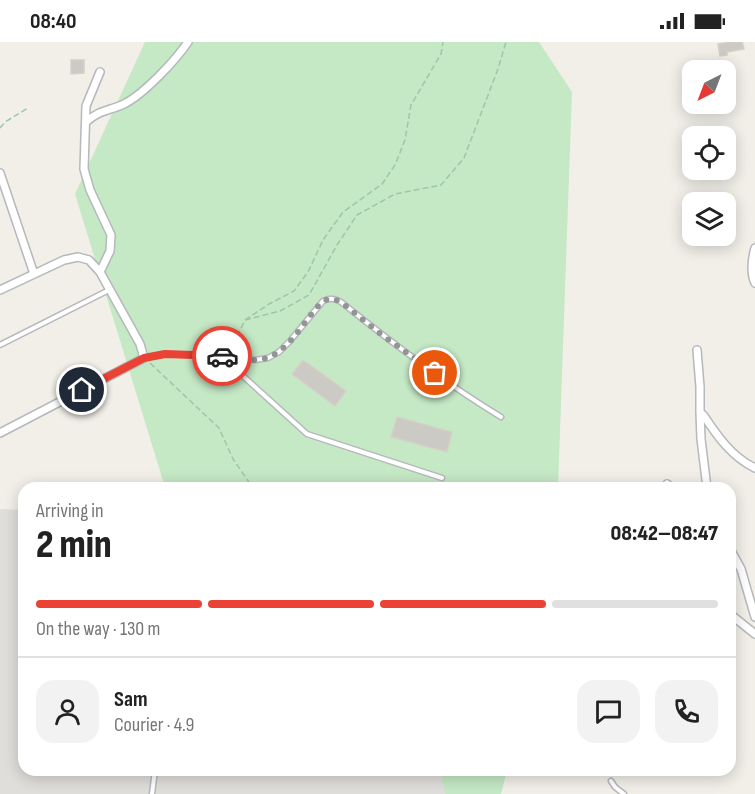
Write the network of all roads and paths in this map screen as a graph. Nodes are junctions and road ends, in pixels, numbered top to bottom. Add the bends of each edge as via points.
1 (188, 42) edge
2 (443, 42) edge
3 (506, 42) edge
4 (100, 72) dead end
5 (28, 108) dead end
6 (86, 122) junction
7 (0, 128) edge
8 (0, 173) edge
9 (9, 200) junction
10 (0, 203) edge
11 (755, 248) edge
12 (100, 272) junction
13 (34, 274) junction
14 (755, 283) edge
15 (0, 290) edge
16 (110, 290) junction
17 (245, 320) junction
18 (0, 345) edge
19 (697, 350) dead end
20 (222, 356) junction
21 (144, 358) junction
22 (700, 412) junction
23 (501, 417) dead end
24 (0, 433) edge
25 (755, 468) edge
26 (442, 478) dead end
27 (249, 482) edge
28 (706, 482) edge
29 (736, 560) edge
30 (755, 617) edge
31 (736, 619) edge
32 (755, 634) edge
33 (155, 776) edge
34 (611, 781) dead end
35 (152, 794) edge
36 (624, 794) edge

1 - 6 street via 146,89 124,104 94,114
2 - 17 path via 441,54 411,105 405,140 382,184 343,212 294,291
3 - 17 path via 464,158 441,185 395,194 357,215 309,295 280,311
4 - 6 street via 86,106
5 - 7 path
6 - 12 street via 84,169 111,235 110,251
8 - 9 street
9 - 10 street
9 - 13 street
11 - 14 street
12 - 13 street via 89,260 78,257
12 - 16 street
13 - 15 street
16 - 18 lane
16 - 21 street
17 - 20 path via 234,343
19 - 22 street
20 - 21 lane via 165,354
20 - 23 lane via 268,358 290,341 323,301 335,299
20 - 26 lane via 307,434
21 - 24 street
21 - 27 path via 219,428
22 - 25 street via 726,447
22 - 28 street
29 - 30 street
31 - 32 street
33 - 35 lane
34 - 36 lane

